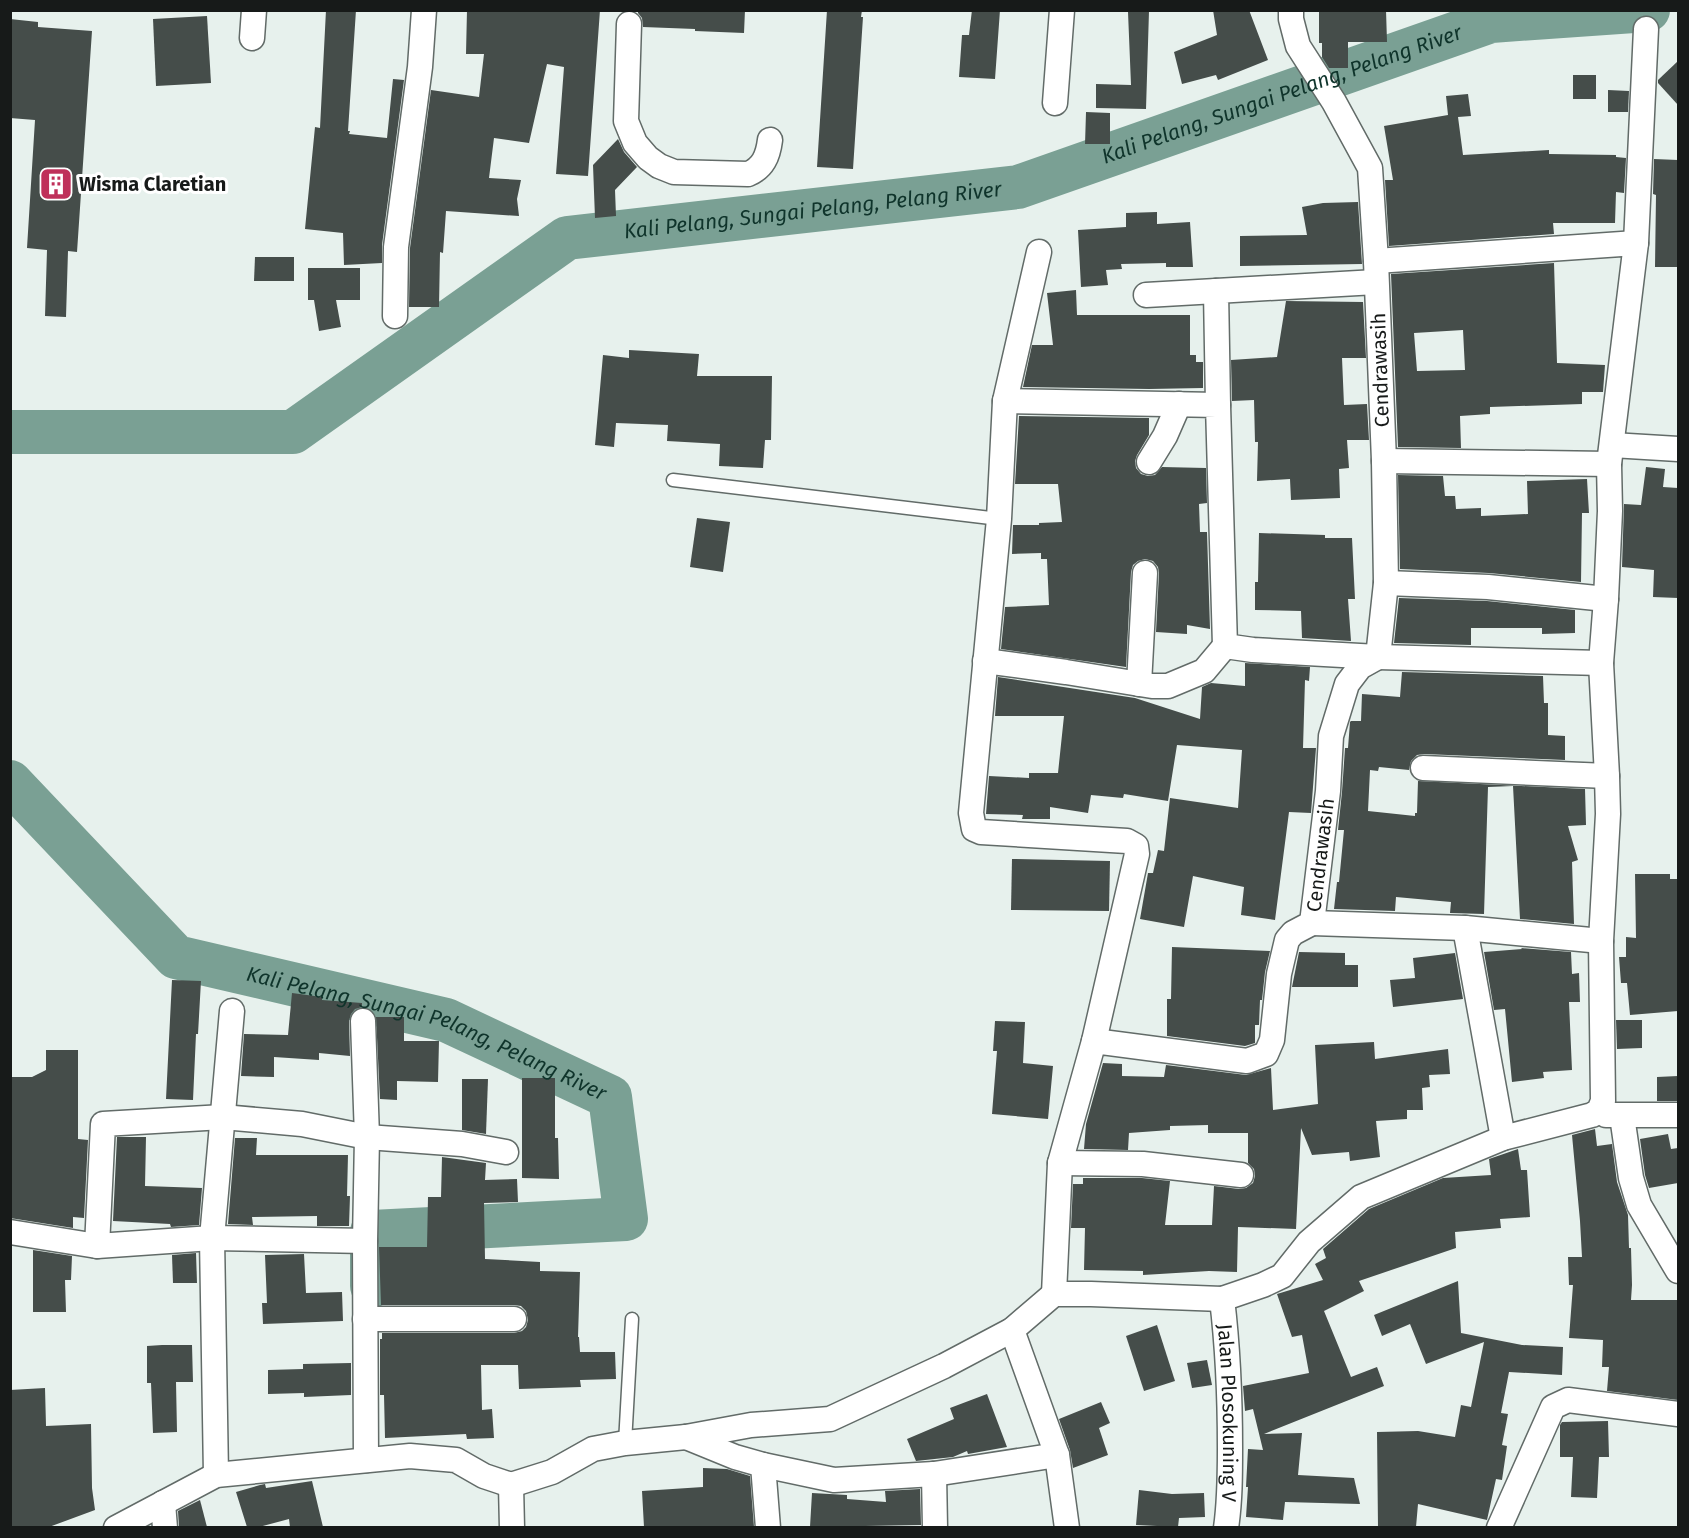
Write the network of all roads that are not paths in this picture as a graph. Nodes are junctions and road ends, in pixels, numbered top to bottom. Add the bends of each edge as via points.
1 (254, 10) edge
2 (424, 10) edge
3 (1062, 10) edge
4 (1291, 10) edge
5 (629, 24) dead end
6 (1646, 29) dead end
7 (252, 38) dead end
8 (1055, 103) dead end
9 (770, 140) dead end
10 (1636, 243) junction
11 (1039, 252) dead end
12 (1376, 272) junction
13 (1216, 291) junction
14 (1146, 295) dead end
15 (395, 316) dead end
16 (1005, 401) junction
17 (1179, 404) junction
18 (1218, 405) junction
19 (1678, 449) edge
20 (1610, 454) junction
21 (1384, 461) junction
22 (1149, 462) dead end
23 (673, 480) dead end
24 (999, 519) junction
25 (1145, 573) dead end
26 (1386, 584) junction
27 (1606, 599) junction
28 (1225, 646) junction
29 (1378, 657) junction
30 (985, 661) junction
31 (1601, 663) junction
32 (1139, 684) junction
33 (1423, 768) dead end
34 (1607, 776) junction
35 (1312, 923) junction
36 (1465, 928) junction
37 (1601, 941) junction
38 (232, 1011) dead end
39 (363, 1021) dead end
40 (1094, 1041) junction
41 (1592, 1115) junction
42 (1678, 1115) edge
43 (1622, 1116) junction
44 (223, 1117) junction
45 (367, 1137) junction
46 (1503, 1138) junction
47 (506, 1152) dead end
48 (1060, 1163) junction
49 (1241, 1175) dead end
50 (10, 1232) edge
51 (212, 1238) junction
52 (365, 1241) junction
53 (97, 1246) junction
54 (1678, 1271) edge
55 (1054, 1294) junction
56 (1222, 1299) junction
57 (365, 1319) junction
58 (514, 1319) dead end
59 (632, 1319) dead end
60 (1012, 1330) junction
61 (1678, 1414) edge
62 (686, 1437) junction
63 (625, 1443) junction
64 (1057, 1455) junction
65 (366, 1460) junction
66 (763, 1464) junction
67 (933, 1474) junction
68 (216, 1475) junction
69 (511, 1485) junction
70 (163, 1503) junction
71 (116, 1527) edge
72 (165, 1527) edge
73 (512, 1527) edge
74 (768, 1527) edge
75 (934, 1527) edge
76 (1067, 1527) edge
77 (1226, 1527) edge
78 (1499, 1527) edge

1 - 7 street
2 - 15 street via 396,247
3 - 8 street
4 - 12 street, Cendrawasih via 1298,45 1370,168
5 - 9 street via 626,121 635,143 648,158 674,172 748,174 761,165 769,152
6 - 10 street
10 - 12 street
10 - 20 street
11 - 16 street
12 - 13 street
12 - 21 street, Cendrawasih
13 - 14 street
13 - 18 street
16 - 17 street
16 - 24 street
17 - 18 street
17 - 22 street
18 - 28 street
19 - 20 street
20 - 21 street
20 - 27 street
21 - 26 street, Cendrawasih
23 - 24 lane
24 - 30 street
25 - 32 street
26 - 27 street via 1488,587
26 - 29 street, Cendrawasih
27 - 31 street
28 - 29 street
28 - 32 street via 1204,671 1168,686
29 - 31 street
29 - 35 street, Cendrawasih via 1360,667 1347,684 1331,736
30 - 32 street
30 - 40 street via 971,813 974,829 1127,841 1136,846
31 - 34 street
33 - 34 street
34 - 37 street
35 - 36 street
35 - 40 street, Cendrawasih via 1287,940 1272,1040 1266,1054 1246,1061
36 - 37 street
36 - 46 street
37 - 41 street via 1603,1101 1599,1111
38 - 44 street
39 - 45 street
40 - 48 street
41 - 43 street
41 - 46 street
42 - 43 street
43 - 54 street via 1639,1205
44 - 45 street via 302,1124
44 - 51 street
44 - 53 street via 103,1124
45 - 47 street via 462,1144
45 - 52 street
46 - 56 street via 1361,1197 1309,1242 1282,1276
48 - 49 street via 1143,1164
48 - 55 street
50 - 53 street
51 - 52 street
51 - 53 street
51 - 68 street
52 - 57 street
55 - 56 street
55 - 60 street
56 - 77 street, Jalan Plosokuning V via 1230,1414
57 - 58 street
57 - 65 street
59 - 63 lane
60 - 62 street via 830,1419 751,1425
60 - 64 street
61 - 78 street via 1568,1400 1553,1407
62 - 63 street
62 - 66 street
63 - 69 street via 593,1449 552,1472
64 - 67 street
64 - 76 street
65 - 68 street
65 - 69 street via 410,1456 456,1460
66 - 67 street via 834,1480
66 - 74 street
67 - 75 street
68 - 70 street
69 - 73 street
70 - 71 street
70 - 72 street

